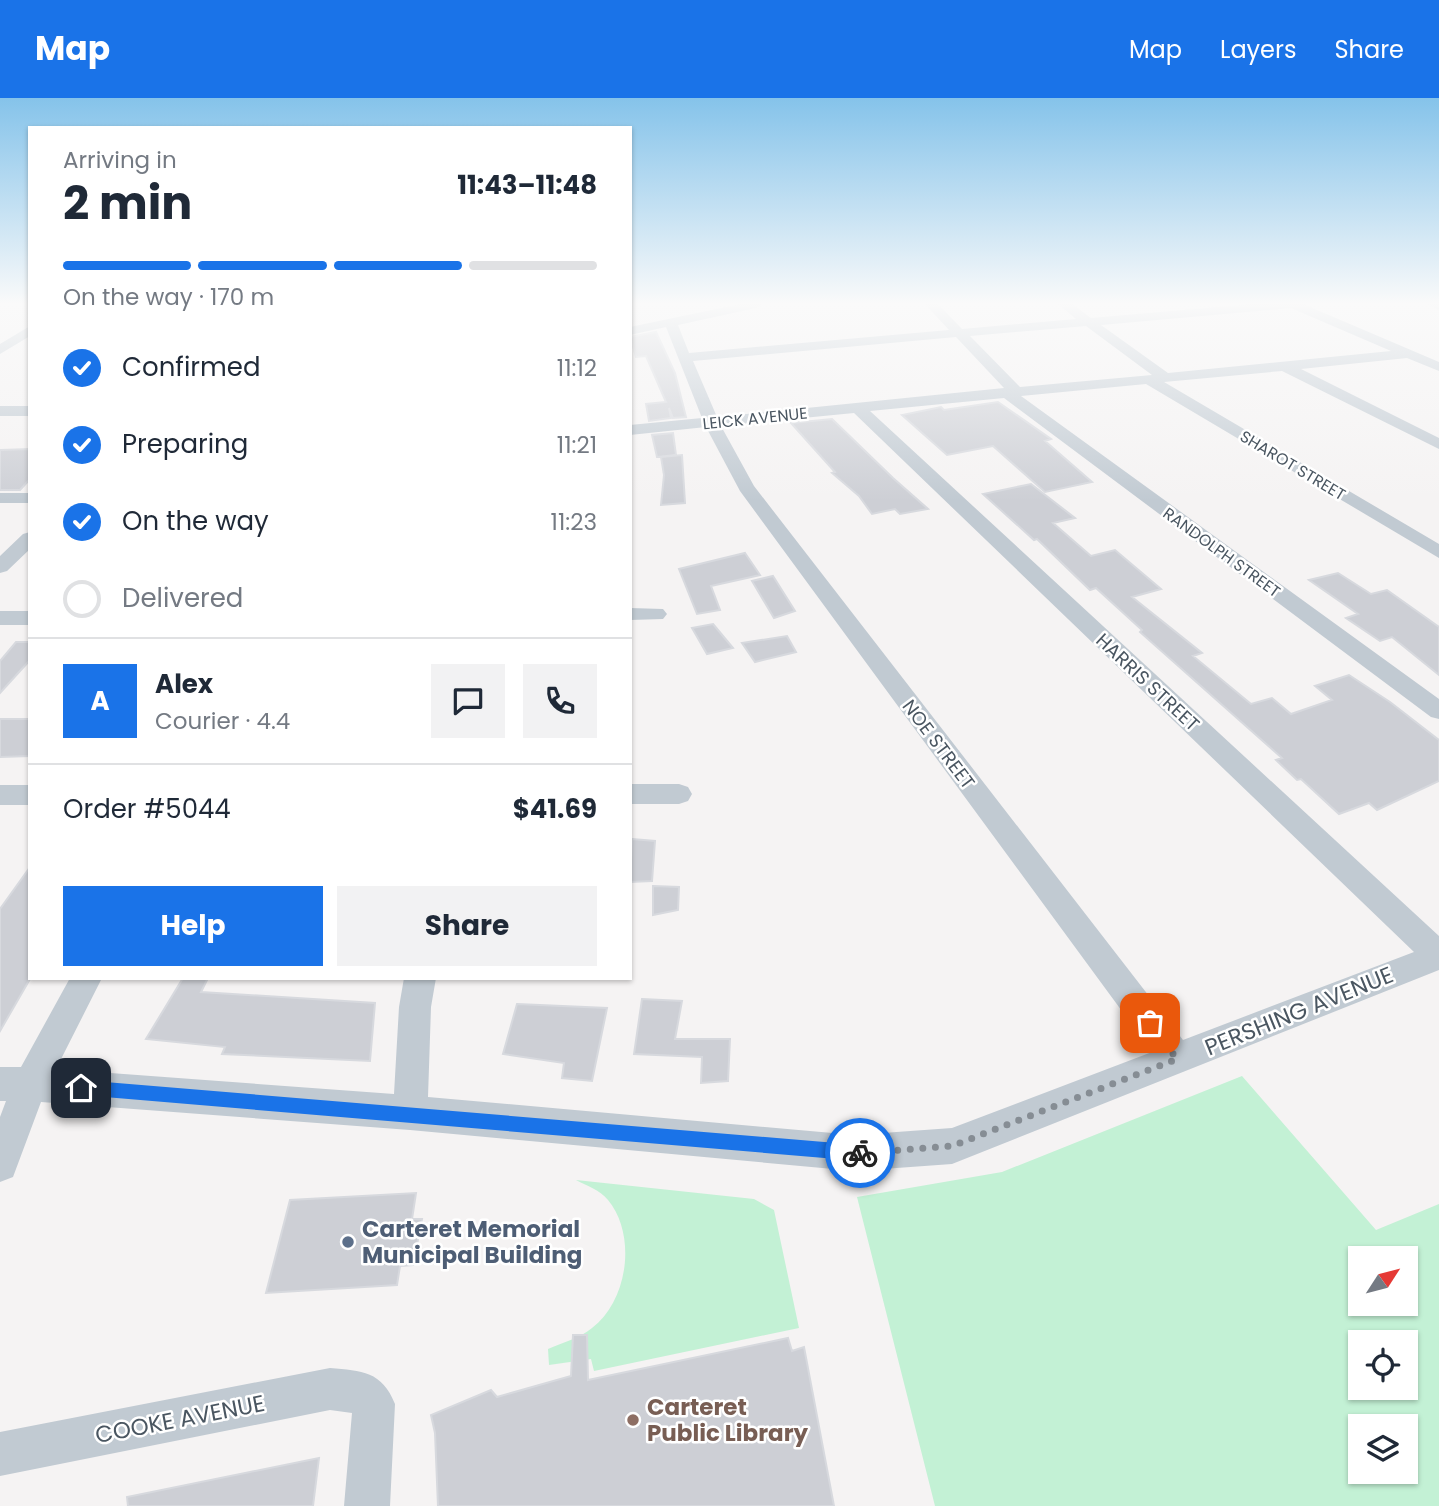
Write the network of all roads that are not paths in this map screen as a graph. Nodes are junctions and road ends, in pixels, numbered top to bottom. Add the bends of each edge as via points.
1 (691, 370) edge
2 (991, 370) edge
3 (1146, 370) edge
4 (1233, 370) edge
5 (1292, 370) edge
6 (1155, 377) junction
7 (1010, 392) junction
8 (858, 408) junction
9 (0, 411) edge
10 (28, 411) edge
11 (711, 422) junction
12 (632, 430) edge
13 (1439, 444) edge
14 (0, 498) edge
15 (28, 498) edge
16 (28, 540) edge
17 (1439, 552) edge
18 (0, 567) edge
19 (632, 614) edge
20 (656, 614) dead end
21 (0, 618) edge
22 (28, 618) edge
23 (1439, 711) edge
24 (28, 794) edge
25 (632, 794) edge
26 (679, 794) dead end
27 (0, 795) edge
28 (1439, 956) edge
29 (86, 980) edge
30 (420, 980) edge
31 (1177, 1059) junction
32 (15, 1084) edge
33 (410, 1113) junction
34 (0, 1164) edge
35 (0, 1454) edge
36 (367, 1506) edge

1 - 11 street, NOE STREET
2 - 7 street, RANDOLPH STREET
3 - 6 street, SHAROT STREET
4 - 6 street, LEICK AVENUE
5 - 13 street
6 - 7 street, LEICK AVENUE
6 - 17 street, SHAROT STREET
7 - 8 street, LEICK AVENUE
7 - 23 street, RANDOLPH STREET
8 - 11 street, LEICK AVENUE
8 - 28 street, HARRIS STREET
9 - 10 street
11 - 12 street, LEICK AVENUE
11 - 31 street, NOE STREET via 776,531
14 - 15 street
16 - 18 street
19 - 20 street
21 - 22 street
24 - 27 street
25 - 26 street
28 - 31 street, PERSHING AVENUE
29 - 32 street
30 - 33 street
31 - 33 street, PERSHING AVENUE via 952,1146 856,1153
32 - 33 street, PERSHING AVENUE
32 - 34 street
35 - 36 street, COOKE AVENUE via 330,1389 361,1392 374,1404

